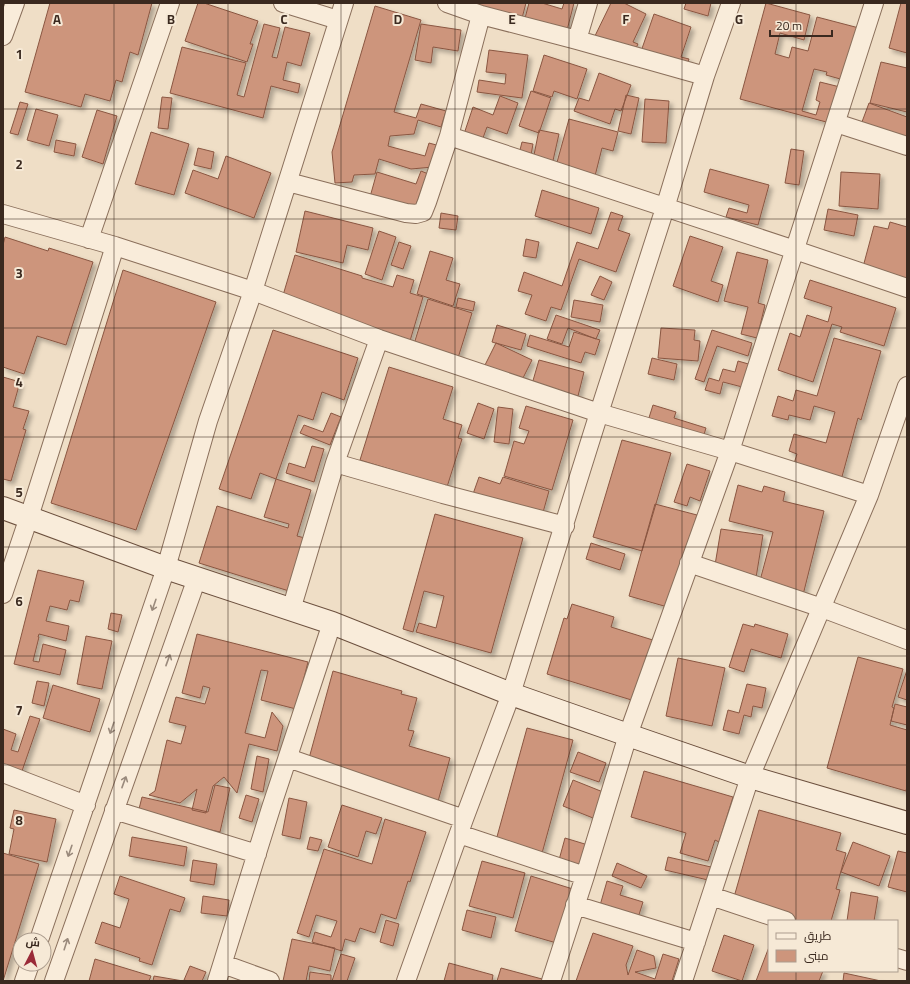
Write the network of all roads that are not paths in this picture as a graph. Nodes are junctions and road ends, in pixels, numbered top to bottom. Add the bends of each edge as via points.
1 (15, 3) edge
2 (170, 3) edge
3 (283, 3) edge
4 (344, 3) edge
5 (447, 3) edge
6 (588, 3) edge
7 (732, 3) edge
8 (874, 3) edge
9 (481, 15) junction
10 (338, 20) junction
11 (3, 36) edge
12 (577, 40) junction
13 (705, 76) junction
14 (836, 123) junction
15 (449, 136) junction
16 (907, 146) edge
17 (288, 182) junction
18 (665, 208) junction
19 (3, 214) edge
20 (89, 239) junction
21 (115, 246) junction
22 (795, 250) junction
23 (907, 288) edge
24 (252, 291) junction
25 (379, 339) junction
26 (907, 386) edge
27 (599, 413) junction
28 (730, 451) junction
29 (336, 463) junction
30 (869, 495) junction
31 (3, 508) edge
32 (29, 517) junction
33 (565, 526) junction
34 (689, 563) junction
35 (166, 568) junction
36 (197, 578) junction
37 (3, 594) edge
38 (822, 608) junction
39 (291, 610) junction
40 (332, 623) junction
41 (907, 640) edge
42 (511, 694) junction
43 (628, 735) junction
44 (288, 758) junction
45 (3, 773) edge
46 (750, 777) junction
47 (86, 805) junction
48 (114, 810) junction
49 (907, 823) edge
50 (461, 826) junction
51 (257, 854) junction
52 (585, 876) junction
53 (711, 896) junction
54 (575, 905) junction
55 (783, 920) edge
56 (42, 932) edge
57 (696, 942) junction
58 (220, 973) edge
59 (54, 981) edge
60 (270, 981) edge
61 (406, 981) edge
62 (551, 981) edge
63 (684, 981) edge

1 - 11 street
2 - 20 street
3 - 10 street
4 - 10 street
5 - 9 street
6 - 12 street
7 - 13 street
8 - 14 street
9 - 12 street
9 - 15 street
10 - 17 street
12 - 13 street
13 - 18 street
14 - 16 street
14 - 22 street
15 - 17 street via 423,212 406,213
15 - 18 street
17 - 24 street
18 - 22 street
18 - 27 street
19 - 20 street
20 - 21 street
21 - 24 street
21 - 32 street
22 - 23 street
22 - 28 street
24 - 25 street
24 - 35 street via 208,421
25 - 27 street
25 - 29 street
26 - 30 street
27 - 28 street
27 - 33 street
28 - 30 street
28 - 34 street
29 - 33 street
29 - 39 street
30 - 38 street
31 - 32 street
32 - 35 street
32 - 37 street
33 - 42 street
34 - 38 street
34 - 43 street
35 - 36 street
35 -> 47 street
36 - 39 street
48 -> 36 street
38 - 41 street
38 - 46 street
39 - 40 street
40 - 42 street
40 - 44 street
42 - 43 street
42 - 50 street
43 - 46 street
43 - 52 street
44 - 50 street
44 - 51 street
45 - 47 street
46 - 49 street
46 - 53 street
47 -> 56 street
48 - 51 street
59 -> 48 street
50 - 52 street
50 - 61 street
51 - 58 street
52 - 54 street
53 - 55 street
53 - 57 street
54 - 57 street
54 - 62 street
57 - 63 street
58 - 60 street

